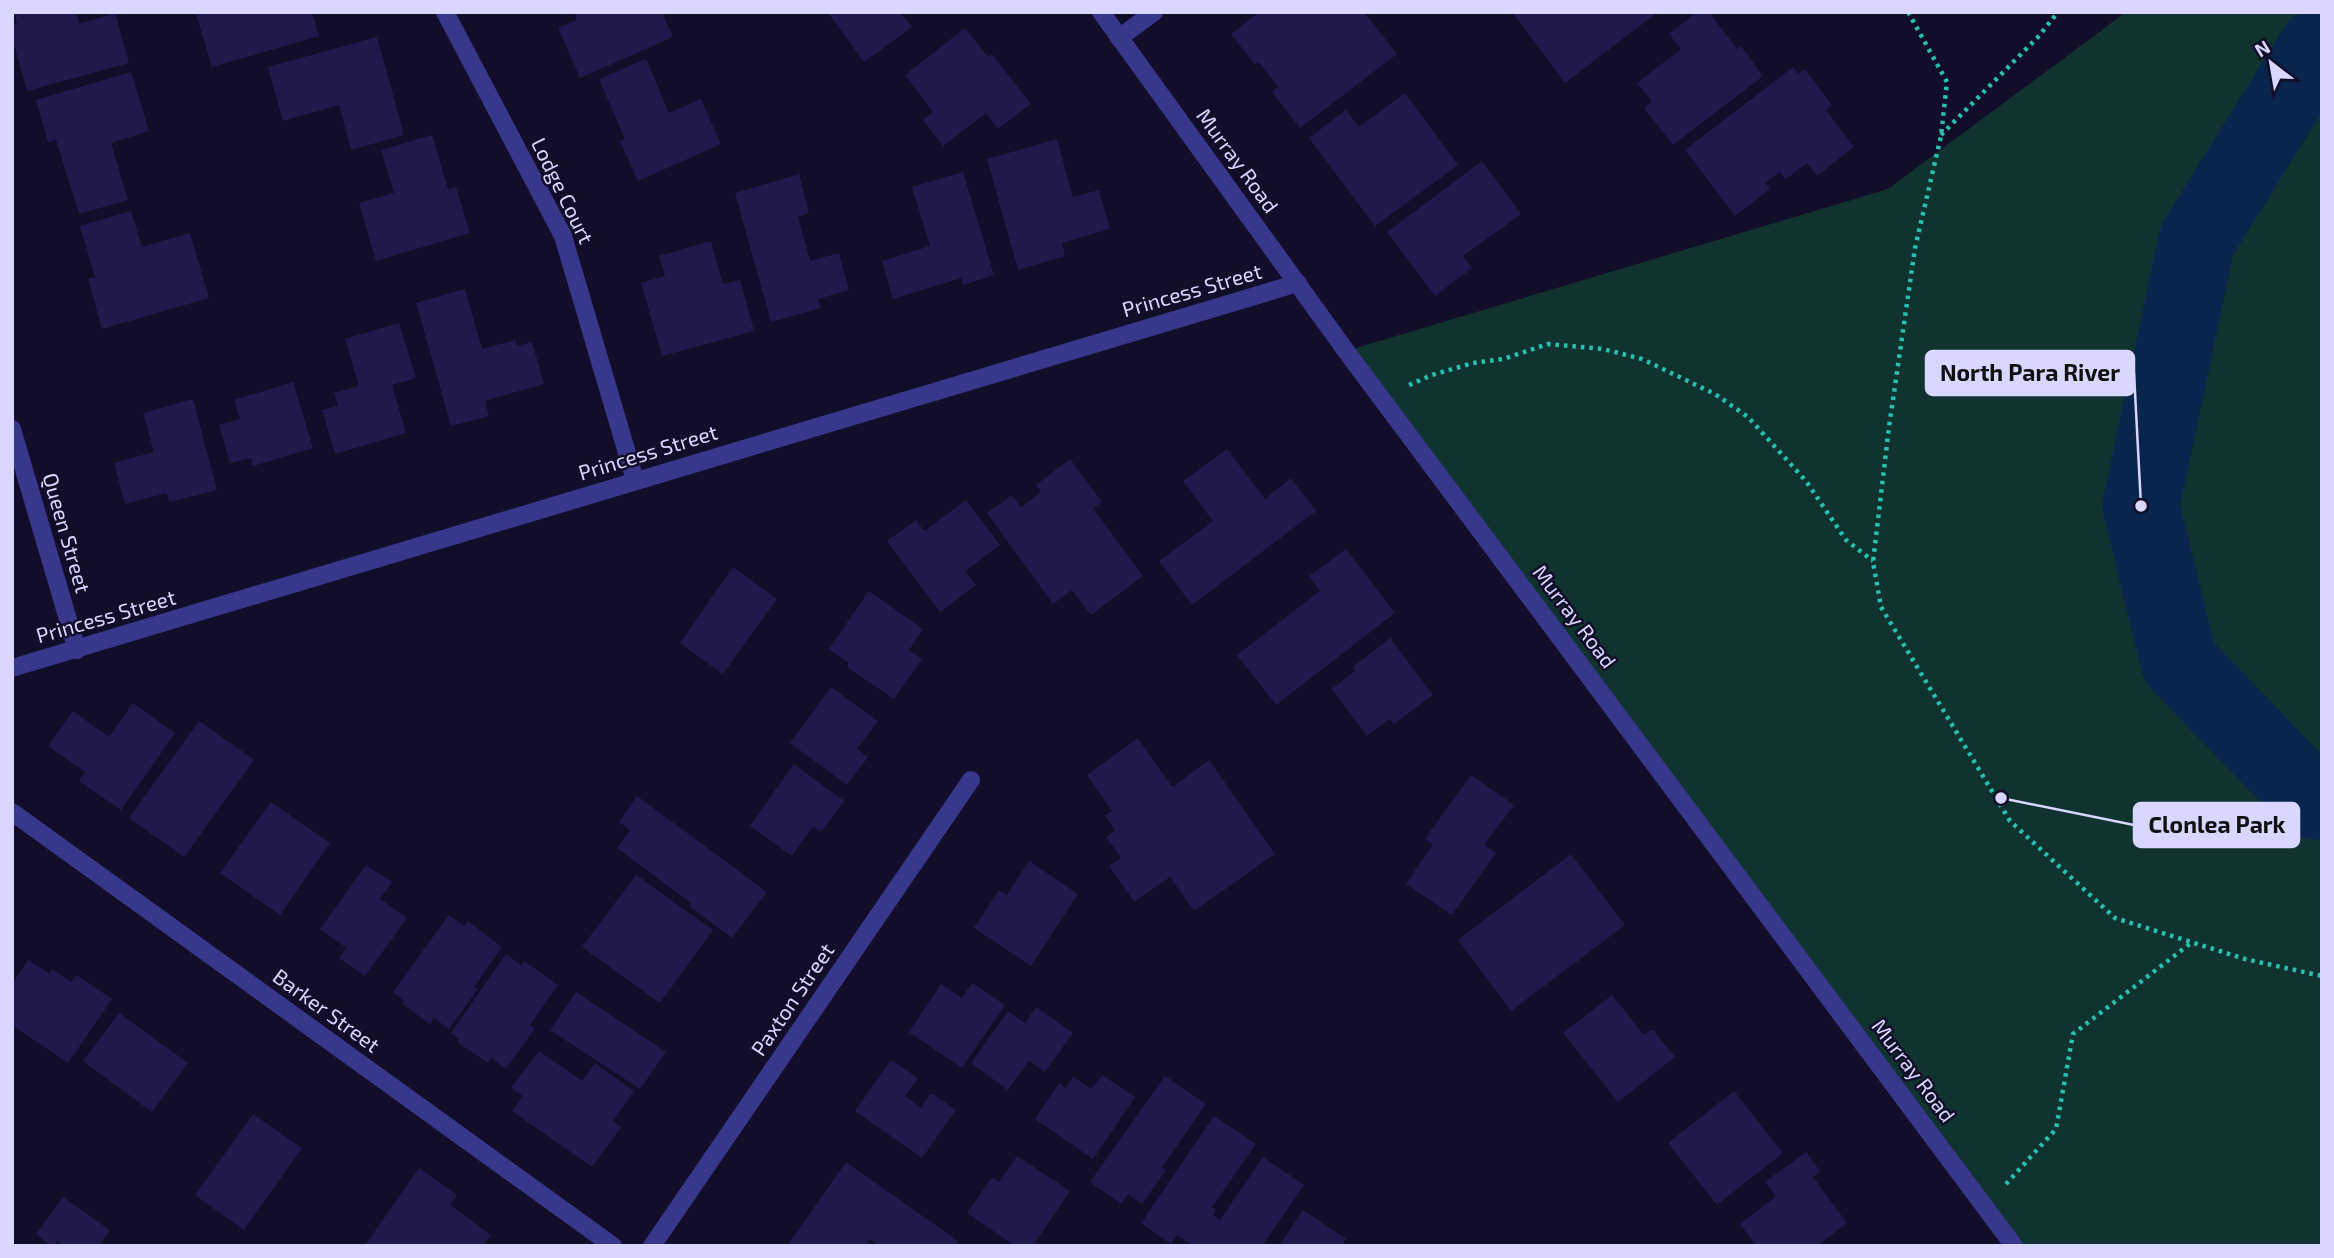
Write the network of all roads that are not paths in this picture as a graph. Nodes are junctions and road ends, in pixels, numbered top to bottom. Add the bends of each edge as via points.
1 (445, 12) edge
2 (1101, 12) edge
3 (1154, 12) edge
4 (1119, 38) junction
5 (1298, 284) junction
6 (12, 429) edge
7 (635, 480) junction
8 (77, 650) junction
9 (12, 668) edge
10 (971, 780) dead end
11 (12, 813) edge
12 (613, 1246) edge
13 (652, 1246) edge
14 (2014, 1246) edge

1 - 7 street, Lodge Court via 563,236
2 - 4 street, Murray Road
3 - 4 street
4 - 5 street, Murray Road
5 - 7 street, Princess Street
5 - 14 street, Murray Road
6 - 8 street, Queen Street
7 - 8 street, Princess Street
8 - 9 street, Princess Street
10 - 13 street, Paxton Street
11 - 12 street, Barker Street

